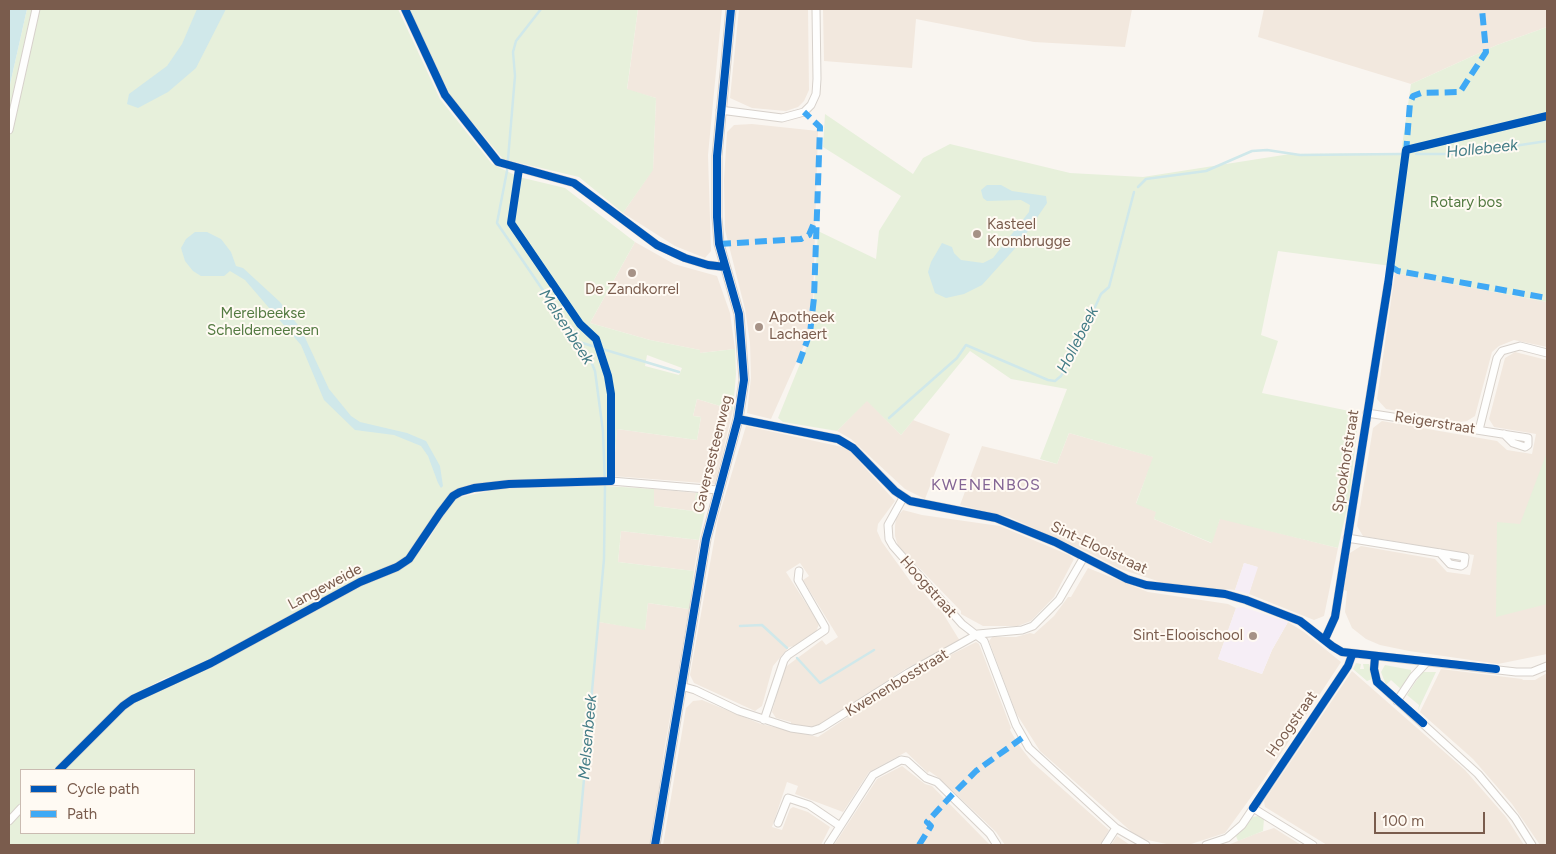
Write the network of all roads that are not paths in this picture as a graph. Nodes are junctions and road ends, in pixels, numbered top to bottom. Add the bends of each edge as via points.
1 (36, 9) edge
2 (405, 9) edge
3 (732, 9) edge
4 (816, 9) edge
5 (720, 110) junction
6 (9, 130) edge
7 (725, 267) junction
8 (1388, 284) dead end
9 (1547, 353) edge
10 (1367, 413) junction
11 (738, 420) junction
12 (1479, 430) junction
13 (1504, 434) dead end
14 (718, 490) junction
15 (903, 498) junction
16 (1347, 538) junction
17 (1440, 553) dead end
18 (1084, 557) junction
19 (799, 571) dead end
20 (978, 634) junction
21 (1325, 639) junction
22 (1352, 655) junction
23 (1375, 657) junction
24 (1426, 663) junction
25 (1547, 666) edge
26 (681, 686) junction
27 (1397, 701) junction
28 (764, 720) junction
29 (60, 769) edge
30 (1253, 808) junction
31 (20, 809) edge
32 (9, 821) edge
33 (778, 823) dead end
34 (840, 826) junction
35 (1116, 828) junction
36 (655, 845) edge
37 (828, 845) edge
38 (998, 845) edge
39 (1104, 845) edge
40 (1146, 845) edge
41 (1206, 845) edge
42 (1313, 845) edge
43 (1532, 845) edge

1 - 6 street
2 - 7 street via 445,95 494,158 503,164 574,183 657,245 685,258
3 - 5 street, Gaversesteenweg
4 - 5 street via 816,94 808,109 793,117 782,118
5 - 7 street, Gaversesteenweg via 717,217
7 - 11 street, Gaversesteenweg via 739,314 743,348 744,380
8 - 10 street, Spookhofstraat
9 - 12 street via 1520,346 1502,351 1497,358
10 - 12 street, Reigerstraat
10 - 16 street, Spookhofstraat
11 - 14 street, Gaversesteenweg
11 - 15 street, Sint-Elooistraat via 830,436 846,443
12 - 13 street, Reigerstraat
14 - 26 street, Gaversesteenweg via 706,539
14 - 29 street, Langeweide via 609,481 509,484 460,492 440,513 409,559 211,663 133,699 122,706
15 - 18 street, Sint-Elooistraat via 996,518
15 - 20 street, Hoogstraat via 888,525 892,546 962,624
16 - 17 street
16 - 21 street, Spookhofstraat via 1335,617
18 - 20 street, Kwenenbosstraat via 1068,588 1039,621 1022,630
18 - 21 street, Sint-Elooistraat via 1146,585 1225,594 1246,600 1300,621
19 - 28 street via 798,580 826,630 784,660
20 - 28 street, Kwenenbosstraat via 821,728 800,730
20 - 35 street, Hoogstraat via 984,641 1016,726 1029,748
21 - 22 street, Sint-Elooistraat
22 - 23 street, Sint-Elooistraat
22 - 30 street, Hoogstraat via 1348,666
23 - 24 street, Sint-Elooistraat
23 - 27 street via 1377,682
24 - 25 street, Sint-Elooistraat via 1516,672 1532,672
24 - 27 street via 1412,677
26 - 28 street, Kwenenbosstraat
26 - 36 street, Gaversesteenweg
27 - 43 street via 1484,781 1515,818
30 - 41 street, Hoogstraat via 1235,834
30 - 42 street
31 - 32 street
33 - 34 street via 788,798 809,805
34 - 37 street
34 - 38 street via 873,775 901,760 937,782
35 - 39 street
35 - 40 street, Hoogstraat

